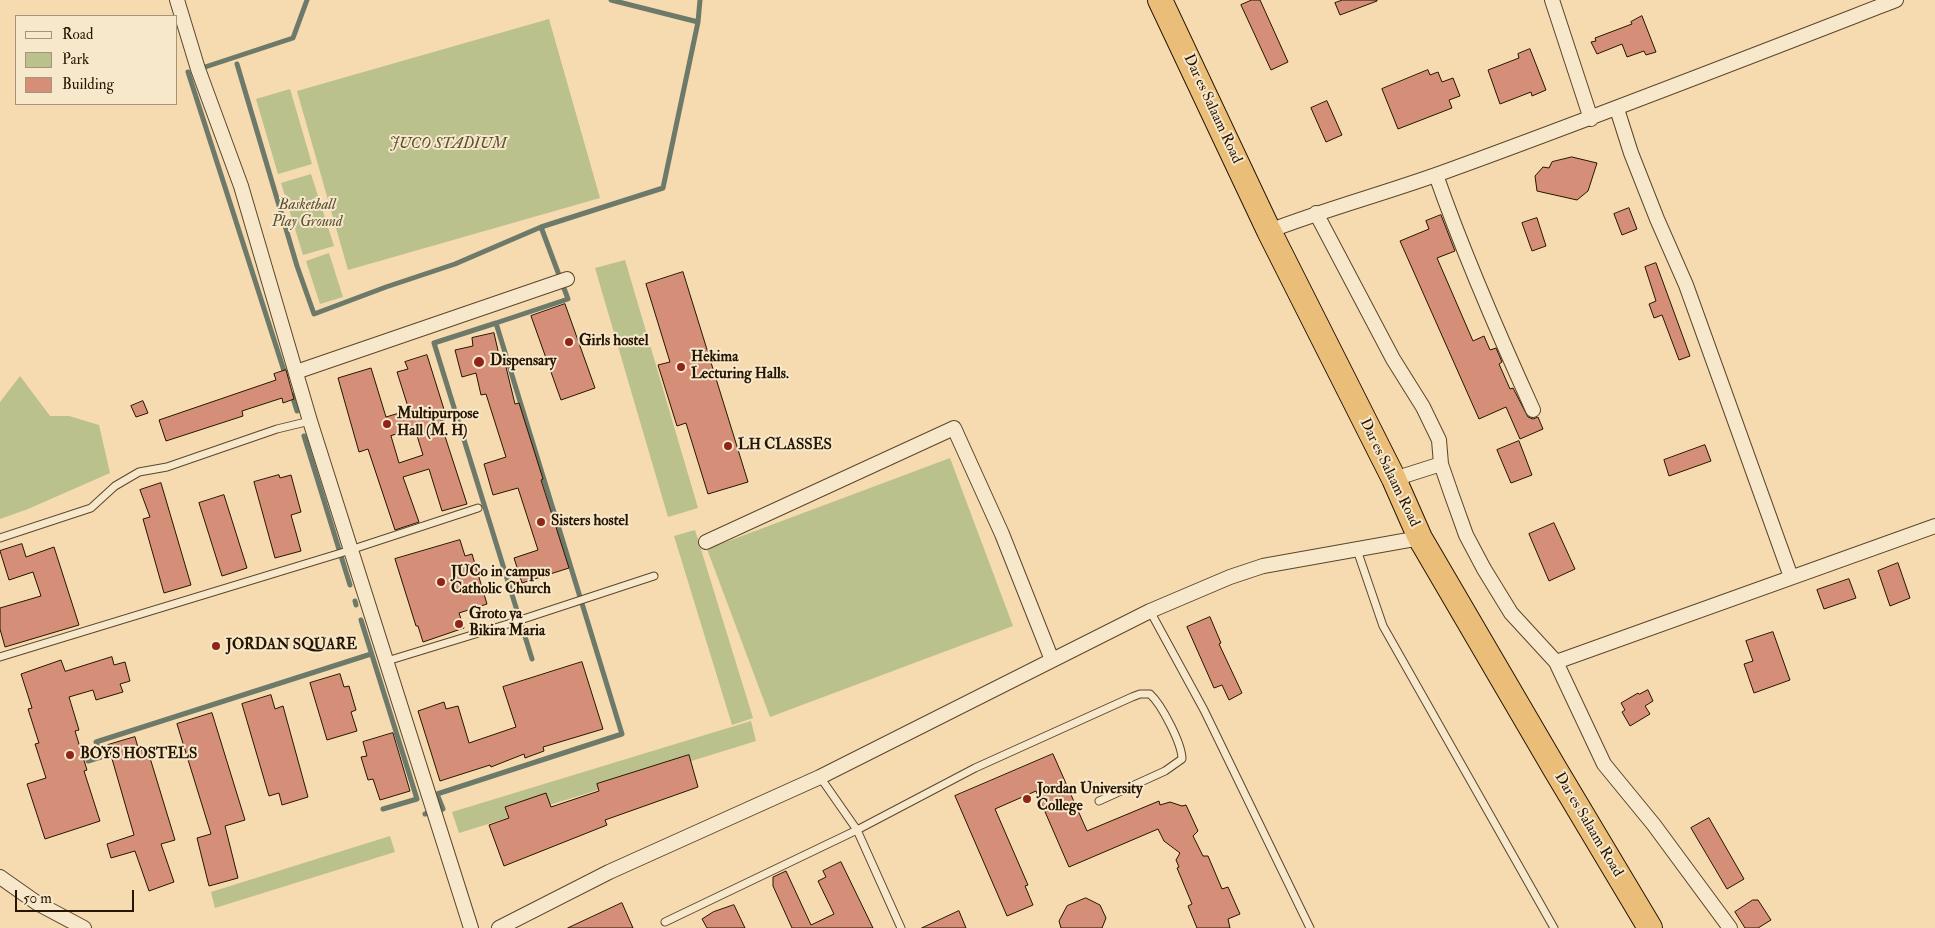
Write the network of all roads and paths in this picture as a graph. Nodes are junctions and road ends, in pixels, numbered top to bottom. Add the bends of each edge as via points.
1 (177, 0) edge
2 (1160, 0) edge
3 (1552, 0) edge
4 (1896, 0) edge
5 (1618, 109) junction
6 (1592, 119) junction
7 (1436, 175) junction
8 (1316, 213) junction
9 (1270, 231) junction
10 (567, 279) dead end
11 (296, 372) junction
12 (1534, 410) dead end
13 (310, 421) junction
14 (1441, 464) junction
15 (1394, 479) junction
16 (478, 508) dead end
17 (1935, 526) edge
18 (0, 538) edge
19 (1420, 538) junction
20 (706, 542) dead end
21 (352, 550) junction
22 (1357, 550) junction
23 (654, 576) dead end
24 (1791, 578) junction
25 (1150, 611) junction
26 (0, 657) edge
27 (1052, 660) junction
28 (387, 661) junction
29 (1556, 662) junction
30 (820, 777) junction
31 (1099, 802) dead end
32 (857, 830) junction
33 (0, 877) edge
34 (665, 922) dead end
35 (84, 928) edge
36 (471, 928) edge
37 (499, 928) edge
38 (901, 928) edge
39 (1310, 928) edge
40 (1554, 928) edge
41 (1650, 928) edge
42 (1730, 928) edge

1 - 11 street via 198,69 241,186
2 - 9 highway, Dar es Salaam Road
3 - 6 street
4 - 5 street
5 - 6 street
5 - 24 street via 1631,153 1686,285
6 - 7 street
7 - 8 street
7 - 12 street via 1482,293
8 - 9 street
8 - 14 street via 1393,359 1423,407 1439,440
9 - 15 highway, Dar es Salaam Road
10 - 11 street
11 - 13 street
13 - 18 lane via 167,467 139,472 115,486 91,508
13 - 21 street
14 - 15 street
14 - 29 street via 1466,535 1484,570 1511,613
15 - 19 highway, Dar es Salaam Road
16 - 21 lane
17 - 24 street
19 - 22 street
19 - 41 highway, Dar es Salaam Road
20 - 27 street via 954,428 1002,534
21 - 26 lane
21 - 28 street
22 - 25 street via 1264,566
22 - 40 lane via 1383,626
23 - 28 lane
24 - 29 street
25 - 27 street
25 - 39 lane via 1204,710
27 - 30 street
28 - 36 street
29 - 42 street via 1604,764
30 - 32 lane
30 - 37 street via 609,872
31 - 32 lane via 1165,771 1182,759 1177,740 1150,694 1132,697 975,768
32 - 34 lane
32 - 38 lane
33 - 35 street via 37,903

